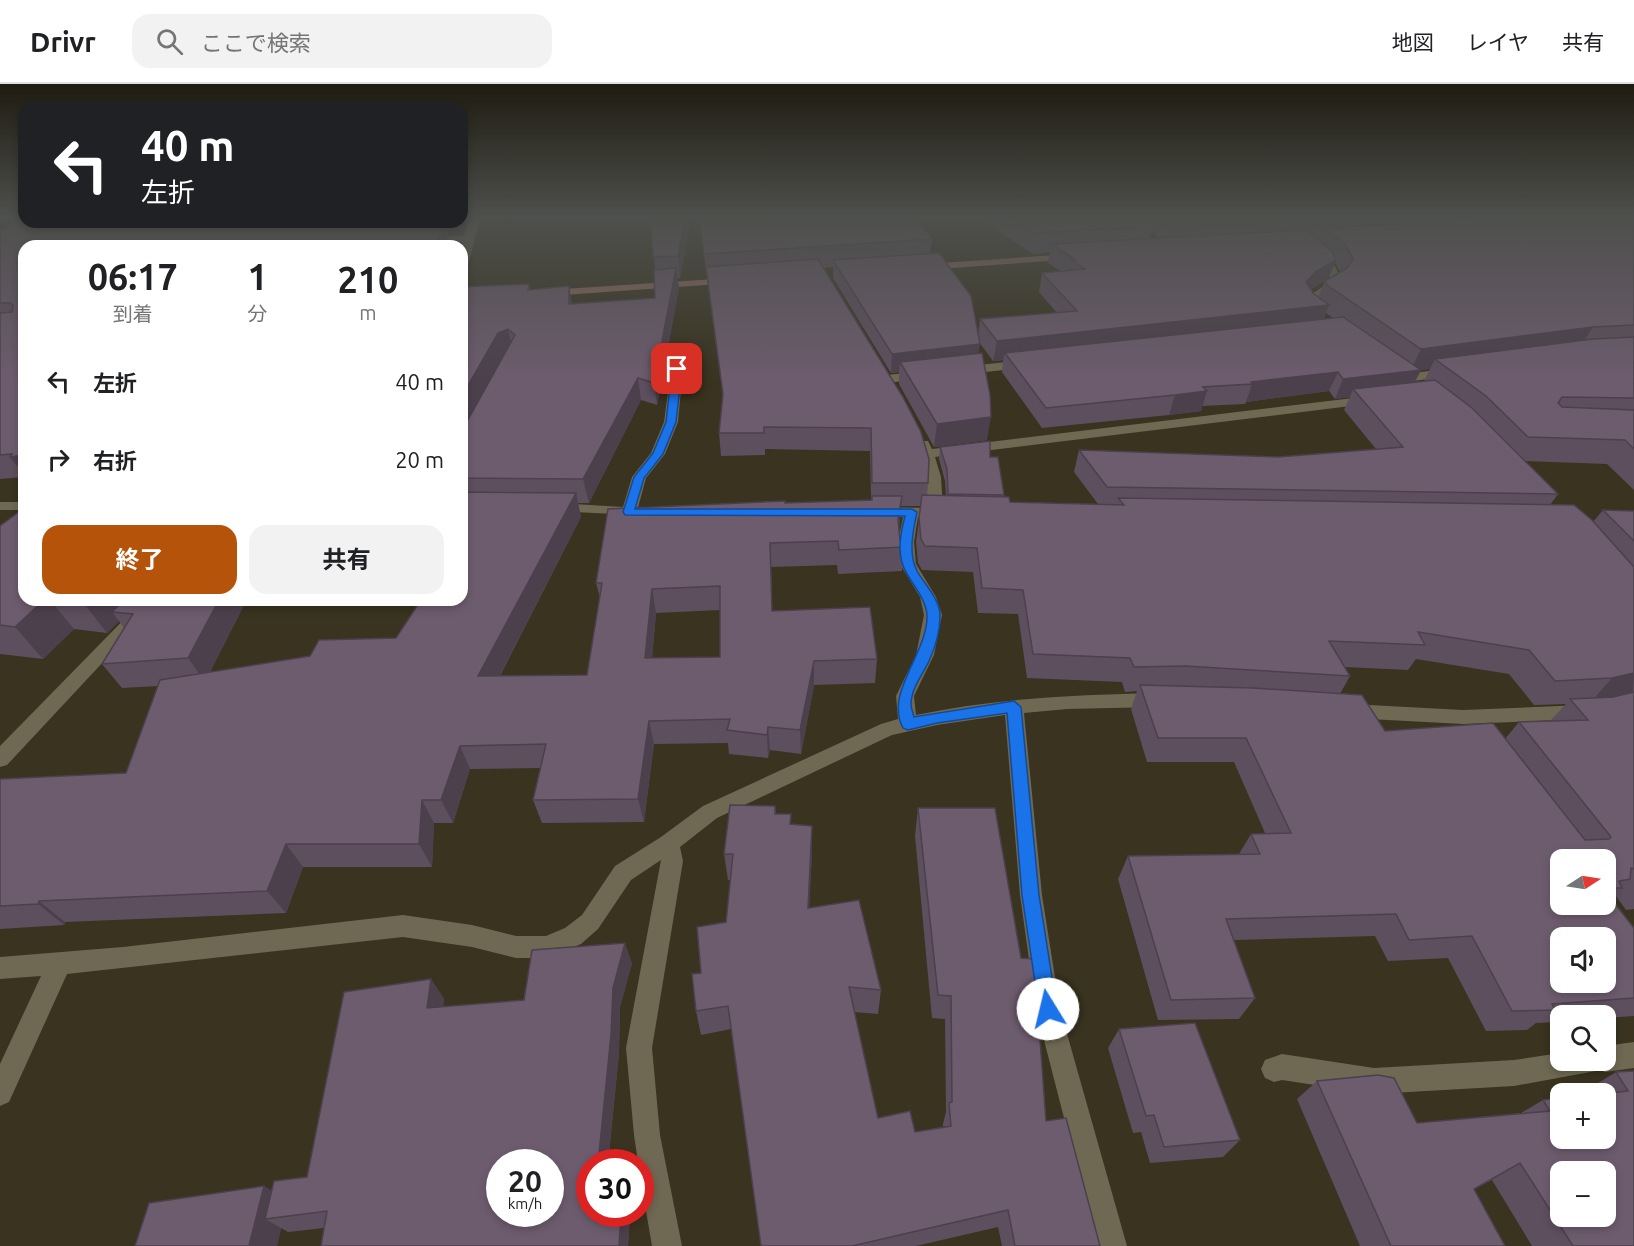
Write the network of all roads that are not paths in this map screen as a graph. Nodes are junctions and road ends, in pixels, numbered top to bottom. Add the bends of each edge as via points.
1 (1333, 273) edge
2 (741, 280) edge
3 (532, 294) edge
4 (1324, 319) edge
5 (1039, 362) edge
6 (677, 369) dead end
7 (1464, 370) edge
8 (887, 379) edge
9 (1425, 394) edge
10 (1378, 399) edge
11 (919, 436) edge
12 (928, 454) junction
13 (0, 506) edge
14 (18, 506) edge
15 (542, 508) edge
16 (629, 512) junction
17 (652, 512) edge
18 (860, 512) edge
19 (912, 512) junction
20 (936, 513) junction
21 (957, 513) edge
22 (147, 606) edge
23 (1175, 699) edge
24 (1014, 707) junction
25 (1603, 707) edge
26 (1329, 709) edge
27 (1463, 717) junction
28 (908, 724) junction
29 (1478, 736) edge
30 (0, 759) edge
31 (669, 843) junction
32 (59, 964) junction
33 (0, 968) edge
34 (1634, 1054) edge
35 (1616, 1057) edge
36 (1550, 1067) edge
37 (1274, 1069) dead end
38 (0, 1093) edge
39 (667, 1246) edge
40 (1112, 1246) edge

1 - 4 street via 1337,281 1333,286 1308,300 1311,310
2 - 3 main road
5 - 8 street
6 - 16 street via 671,422 658,454 639,477
7 - 9 street via 1402,374
10 - 12 street
11 - 12 street
12 - 20 street via 936,481
13 - 14 street
15 - 16 street
16 - 17 street
18 - 19 street
19 - 20 street
19 - 28 street via 906,557 933,612 933,625 924,659 904,703
20 - 21 street
22 - 30 street
23 - 24 street
24 - 28 street
24 - 40 street via 1031,895 1048,1009
25 - 27 street via 1590,712
26 - 27 street
27 - 29 street
28 - 31 street via 863,739 718,808
31 - 32 street via 623,873 591,922 573,936 547,947 516,947 403,926
31 - 39 street via 672,861 639,1048 647,1135
32 - 33 street
32 - 38 street
34 - 35 street
36 - 37 street via 1374,1082 1282,1067

